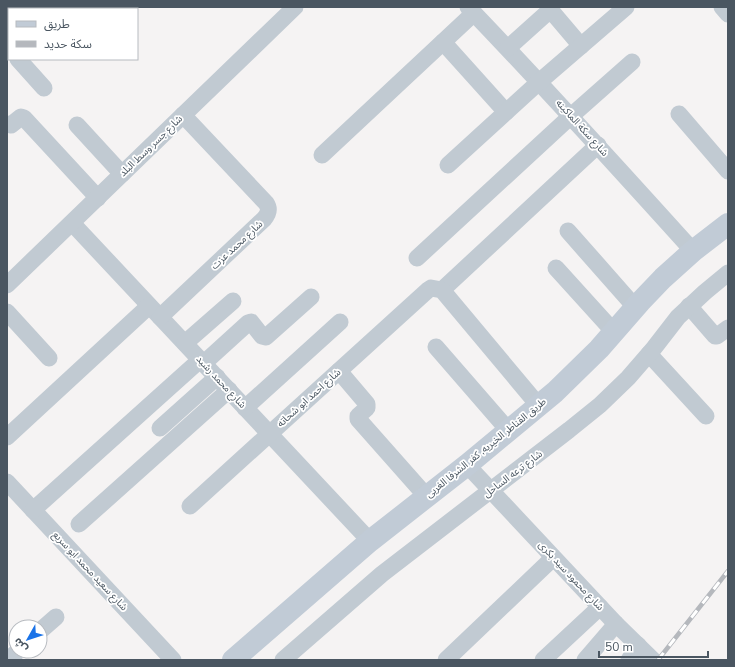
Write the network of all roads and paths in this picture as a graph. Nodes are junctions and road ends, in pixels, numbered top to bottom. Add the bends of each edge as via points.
1 (295, 7) edge
2 (626, 7) edge
3 (722, 7) edge
4 (471, 10) edge
5 (728, 14) edge
6 (443, 42) junction
7 (581, 46) junction
8 (508, 48) junction
9 (19, 60) edge
10 (632, 62) dead end
11 (540, 82) junction
12 (44, 88) dead end
13 (506, 112) junction
14 (679, 114) dead end
15 (183, 115) junction
16 (571, 116) junction
17 (7, 124) edge
18 (77, 125) dead end
19 (598, 145) junction
20 (322, 155) dead end
21 (448, 164) dead end
22 (728, 171) edge
23 (122, 174) junction
24 (98, 198) junction
25 (72, 223) junction
26 (728, 224) edge
27 (568, 231) dead end
28 (693, 251) junction
29 (417, 258) dead end
30 (556, 268) dead end
31 (727, 276) edge
32 (7, 285) edge
33 (435, 290) junction
34 (312, 297) dead end
35 (233, 301) dead end
36 (689, 306) junction
37 (636, 307) junction
38 (155, 311) junction
39 (7, 312) edge
40 (340, 322) dead end
41 (728, 328) edge
42 (614, 332) junction
43 (185, 343) junction
44 (436, 347) dead end
45 (648, 354) junction
46 (49, 358) dead end
47 (202, 362) junction
48 (339, 371) junction
49 (217, 377) junction
50 (229, 390) junction
51 (539, 406) junction
52 (245, 408) junction
53 (706, 416) dead end
54 (160, 428) dead end
55 (508, 430) junction
56 (270, 434) junction
57 (7, 437) edge
58 (480, 480) junction
59 (7, 482) edge
60 (427, 497) junction
61 (190, 506) dead end
62 (33, 510) junction
63 (79, 524) dead end
64 (370, 541) junction
65 (553, 558) junction
66 (600, 607) junction
67 (56, 617) dead end
68 (48, 624) edge
69 (616, 624) junction
70 (638, 645) junction
71 (173, 660) edge
72 (233, 660) edge
73 (283, 660) edge
74 (446, 660) edge
75 (543, 660) edge
76 (585, 660) edge
77 (629, 660) edge
78 (653, 660) edge

1 - 15 street, شارع جسر وسط البلد
2 - 7 street
3 - 5 street
4 - 6 street
4 - 8 street, شارع سكة الماكينه
6 - 13 street
6 - 20 street
7 - 8 street via 551,11
7 - 11 street
8 - 11 street, شارع سكة الماكينه
9 - 12 street
10 - 16 street
11 - 13 street
11 - 16 street, شارع سكة الماكينه
13 - 21 street
14 - 22 street
15 - 23 street, شارع جسر وسط البلد
15 - 38 street, شارع محمد عزت via 266,203 269,211 264,219
16 - 19 street, شارع سكة الماكينه
16 - 29 street
17 - 24 street via 11,125 21,117 24,118
18 - 23 street
19 - 28 street, شارع سكة الماكينه
19 - 33 street, شارع احمد ابو شحاته
23 - 24 street, شارع جسر وسط البلد
24 - 25 street, شارع جسر وسط البلد
25 - 32 street, شارع جسر وسط البلد
25 - 38 street, شارع محمد رشيد
26 - 28 street, طريق القناطر الخيريه, كفر الشرفا الغربى
27 - 37 street
28 - 37 street, طريق القناطر الخيريه, كفر الشرفا الغربى
30 - 42 street
31 - 36 street, شارع ترعه الساحل
33 - 48 street, شارع احمد ابو شحاته
33 - 51 street
34 - 47 street via 266,337 262,336 252,322 248,323
35 - 43 street
36 - 41 street via 715,336
36 - 45 street, شارع ترعه الساحل
37 - 42 street, طريق القناطر الخيريه, كفر الشرفا الغربى
38 - 43 street, شارع محمد رشيد
38 - 57 street
39 - 46 street
40 - 52 street
42 - 51 street, طريق القناطر الخيريه, كفر الشرفا الغربى
43 - 47 street, شارع محمد رشيد
44 - 55 street
45 - 53 street
45 - 58 street, شارع ترعه الساحل via 628,378 570,430
47 - 49 street, شارع محمد رشيد
47 - 62 street
48 - 56 street, شارع احمد ابو شحاته
48 - 60 street via 367,404 367,408 358,419
49 - 50 street, شارع محمد رشيد
49 - 54 street
50 - 52 street, شارع محمد رشيد
50 - 63 street
51 - 55 street, طريق القناطر الخيريه, كفر الشرفا الغربى
52 - 56 street, شارع محمد رشيد
55 - 58 street, طريق القناطر الخيريه, كفر الشرفا الغربى
56 - 61 street, شارع احمد ابو شحاته
56 - 64 street, شارع محمد رشيد
58 - 60 street, طريق القناطر الخيريه, كفر الشرفا الغربى
58 - 65 street, شارع محمود سيد بكرى
58 - 73 street, شارع ترعه الساحل via 382,574
59 - 62 street, شارع سعيد محمد ابو سريع
60 - 64 street, طريق القناطر الخيريه, كفر الشرفا الغربى
62 - 71 street, شارع سعيد محمد ابو سريع
64 - 72 street, طريق القناطر الخيريه, كفر الشرفا الغربى
65 - 66 street, شارع محمود سيد بكرى
65 - 74 street
66 - 69 street, شارع محمود سيد بكرى
66 - 75 street
67 - 68 street
69 - 70 street, شارع محمود سيد بكرى
69 - 76 street
70 - 77 street
70 - 78 street, شارع محمود سيد بكرى

